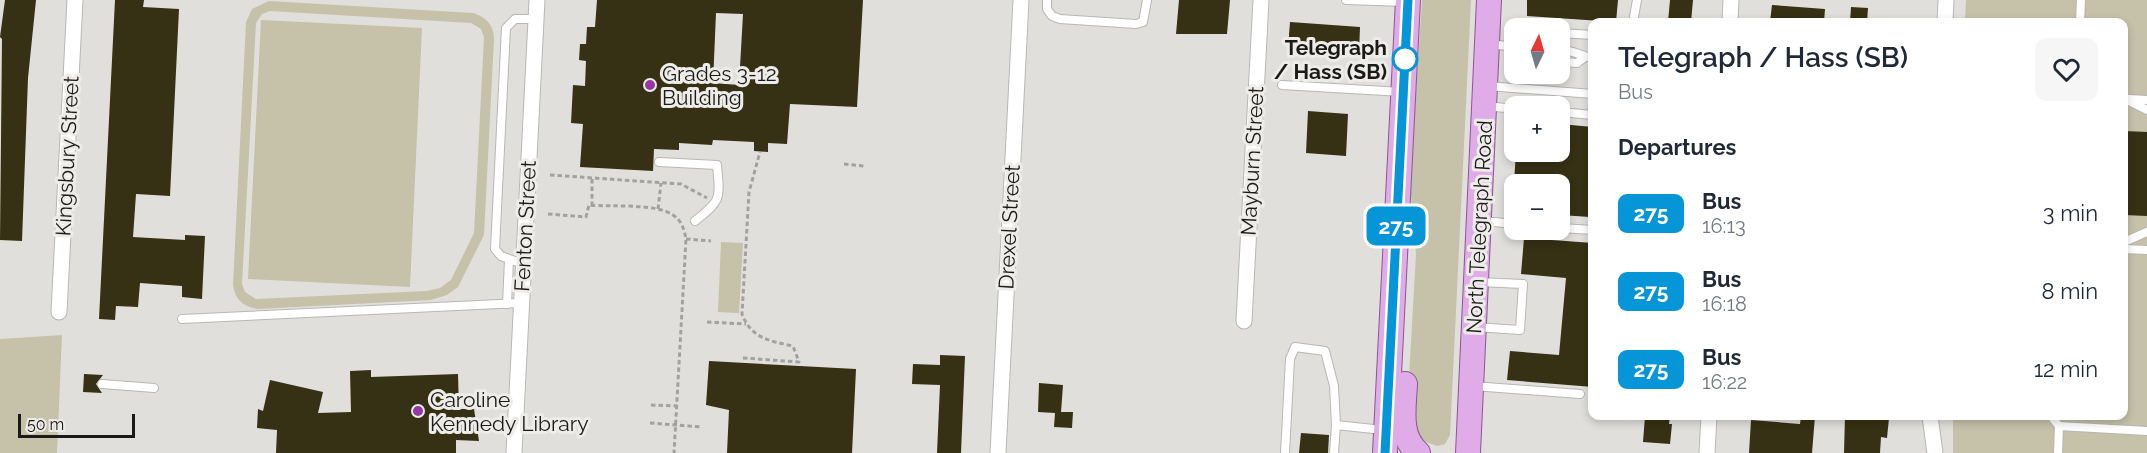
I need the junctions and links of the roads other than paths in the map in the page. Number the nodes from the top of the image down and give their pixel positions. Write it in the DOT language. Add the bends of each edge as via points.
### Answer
graph roads {
  1 [pos="75,0"];
  2 [pos="537,0"];
  3 [pos="1021,0"];
  4 [pos="1047,0"];
  5 [pos="1146,0"];
  6 [pos="1261,0"];
  7 [pos="1346,0"];
  8 [pos="1489,0"];
  9 [pos="1637,0"];
  10 [pos="1731,0"];
  11 [pos="1946,0"];
  12 [pos="2081,0"];
  13 [pos="1408,1"];
  14 [pos="1634,18"];
  15 [pos="1730,18"];
  16 [pos="1945,18"];
  17 [pos="2080,18"];
  18 [pos="536,19"];
  19 [pos="1570,34"];
  20 [pos="1588,35"];
  21 [pos="1487,43"];
  22 [pos="1504,45"];
  23 [pos="1570,51"];
  24 [pos="1588,57"];
  25 [pos="1588,58"];
  26 [pos="1570,62"];
  27 [pos="1282,85"];
  28 [pos="1403,92"];
  29 [pos="1588,94"];
  30 [pos="1485,96"];
  31 [pos="2128,99"];
  32 [pos="2147,100"];
  33 [pos="2128,101"];
  34 [pos="1504,104"];
  35 [pos="2147,110"];
  36 [pos="1570,113"];
  37 [pos="1588,115"];
  38 [pos="659,162"];
  39 [pos="1479,220"];
  40 [pos="695,221"];
  41 [pos="1504,223"];
  42 [pos="1570,229"];
  43 [pos="1588,230"];
  44 [pos="2147,232"];
  45 [pos="2128,240"];
  46 [pos="2128,249"];
  47 [pos="2147,250"];
  48 [pos="516,262"];
  49 [pos="1477,282"];
  50 [pos="514,304"];
  51 [pos="59,312"];
  52 [pos="182,319"];
  53 [pos="1244,321"];
  54 [pos="1474,327"];
  55 [pos="102,384"];
  56 [pos="1471,386"];
  57 [pos="154,388"];
  58 [pos="1580,394"];
  59 [pos="1709,420"];
  60 [pos="1931,420"];
  61 [pos="2054,420"];
  62 [pos="1336,424"];
  63 [pos="2059,426"];
  64 [pos="2147,431"];
  65 [pos="1392,438"];
  66 [pos="1465,450"];
  67 [pos="514,453"];
  68 [pos="998,453"];
  69 [pos="1285,453"];
  70 [pos="1334,453"];
  71 [pos="1418,453"];
  72 [pos="1707,453"];
  73 [pos="1935,453"];
  74 [pos="2058,453"];
  1 -- 51 [label="street, Kingsbury Street"];
  2 -- 18 [label="street, Fenton Street"];
  3 -- 68 [label="street, Drexel Street"];
  4 -- 5 [label="lane" via="1052,16 1136,24 1145,18"];
  6 -- 53 [label="street, Mayburn Street"];
  7 -- 13 [label="lane"];
  8 -- 21 [label="main road, North Telegraph Road"];
  9 -- 14 [label="lane"];
  10 -- 15 [label="street"];
  11 -- 16 [label="street"];
  12 -- 17 [label="lane"];
  13 -- 28 [label="main road"];
  18 -- 48 [label="street, Fenton Street"];
  18 -- 48 [label="lane" via="515,19 506,28 495,249"];
  19 -- 20 [label="lane"];
  21 -- 22 [label="lane"];
  21 -- 30 [label="main road, North Telegraph Road"];
  23 -- 24 [label="lane"];
  25 -- 26 [label="lane"];
  27 -- 28 [label="lane"];
  28 -- 65 [label="main road" via="1396,233 1407,284"];
  29 -- 30 [label="lane"];
  30 -- 34 [label="lane"];
  30 -- 39 [label="main road, North Telegraph Road"];
  31 -- 32 [label="lane"];
  33 -- 35 [label="lane"];
  36 -- 37 [label="lane"];
  38 -- 40 [label="lane" via="717,165 719,192 715,206"];
  39 -- 41 [label="lane"];
  39 -- 49 [label="main road, North Telegraph Road"];
  42 -- 43 [label="lane"];
  44 -- 45 [label="lane"];
  46 -- 47 [label="lane"];
  48 -- 50 [label="street, Fenton Street"];
  49 -- 54 [label="main road, North Telegraph Road"];
  49 -- 54 [label="lane" via="1523,284 1521,318 1520,330"];
  50 -- 52 [label="lane"];
  50 -- 67 [label="street, Fenton Street"];
  54 -- 56 [label="main road, North Telegraph Road"];
  55 -- 57 [label="lane"];
  56 -- 58 [label="lane"];
  56 -- 66 [label="main road, North Telegraph Road"];
  59 -- 72 [label="street"];
  60 -- 73 [label="street"];
  61 -- 63 [label="lane"];
  62 -- 65 [label="lane"];
  62 -- 69 [label="lane" via="1334,386 1325,351 1295,347 1290,359"];
  62 -- 70 [label="lane"];
  63 -- 64 [label="lane"];
  63 -- 74 [label="lane"];
  65 -- 71 [label="main road"];
}
